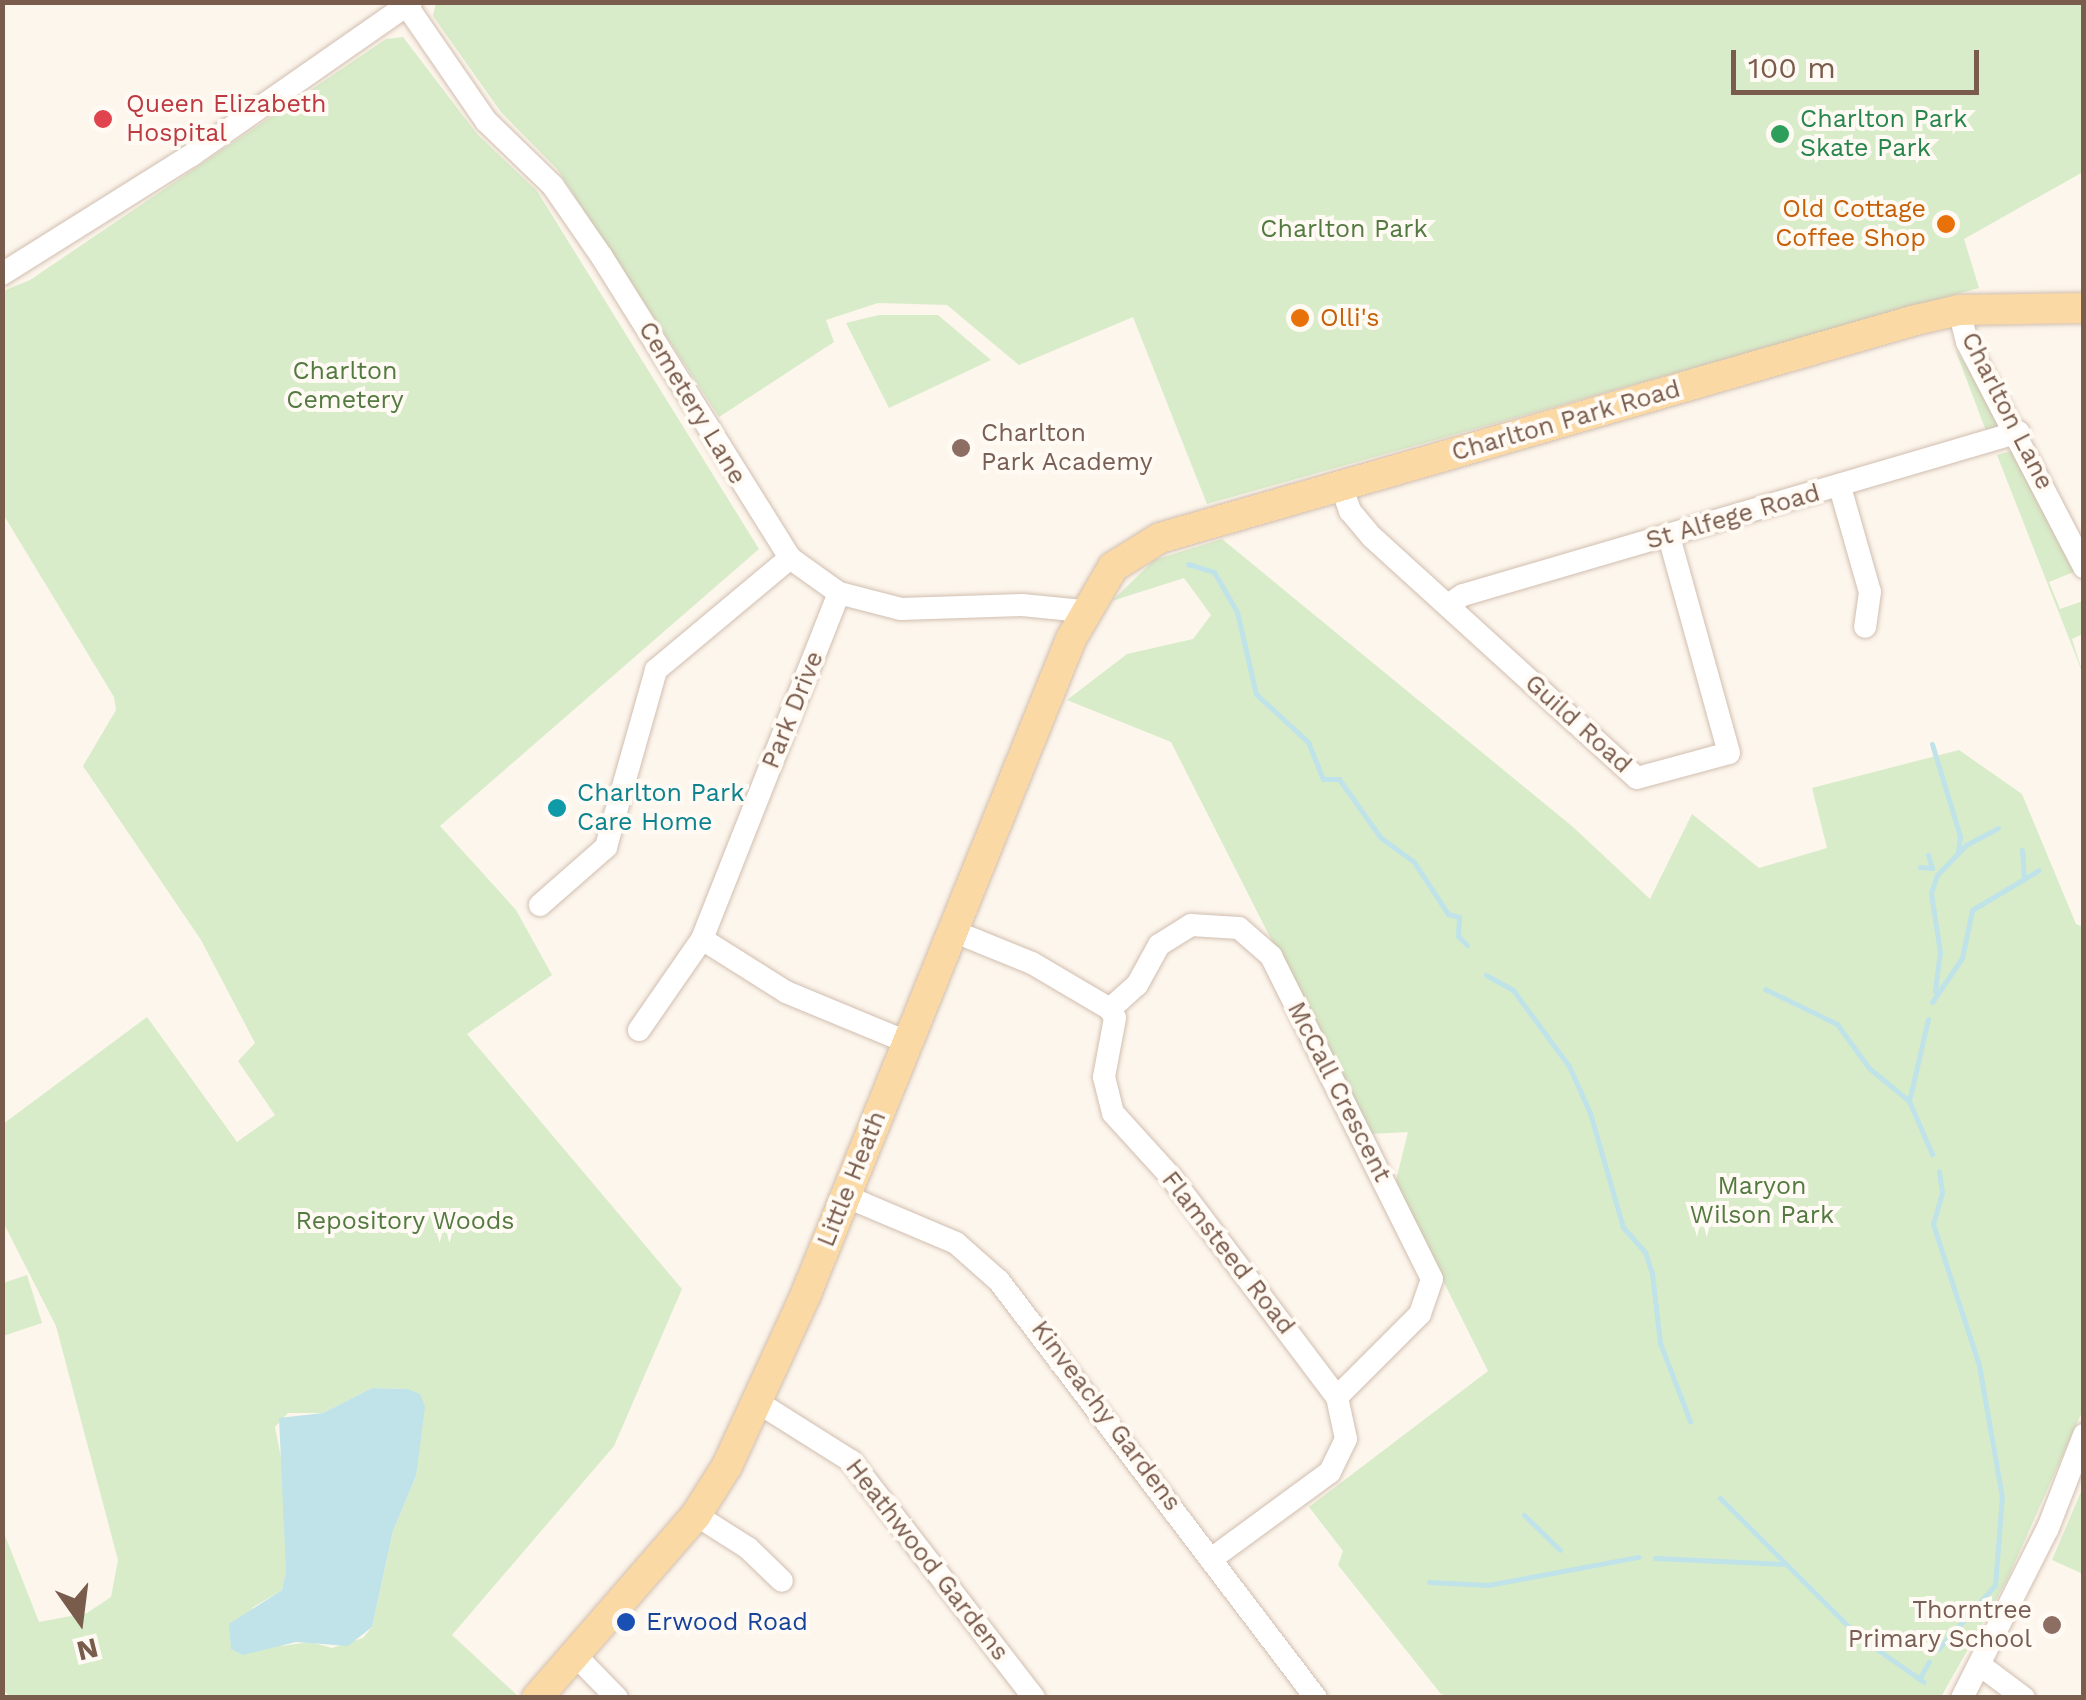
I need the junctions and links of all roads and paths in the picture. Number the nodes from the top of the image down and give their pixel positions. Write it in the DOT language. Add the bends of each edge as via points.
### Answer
graph roads {
  1 [pos="409,4"];
  2 [pos="2,274"];
  3 [pos="2084,308"];
  4 [pos="1959,310"];
  5 [pos="2020,432"];
  6 [pos="1341,486"];
  7 [pos="1840,487"];
  8 [pos="1668,536"];
  9 [pos="790,558"];
  10 [pos="2084,566"];
  11 [pos="839,592"];
  12 [pos="1448,605"];
  13 [pos="1082,611"];
  14 [pos="1865,627"];
  15 [pos="540,905"];
  16 [pos="953,931"];
  17 [pos="702,940"];
  18 [pos="1110,1008"];
  19 [pos="638,1030"];
  20 [pos="909,1043"];
  21 [pos="844,1196"];
  22 [pos="1337,1396"];
  23 [pos="758,1402"];
  24 [pos="2084,1435"];
  25 [pos="696,1515"];
  26 [pos="1214,1557"];
  27 [pos="782,1581"];
  28 [pos="574,1656"];
  29 [pos="1980,1665"];
  30 [pos="537,1698"];
  31 [pos="617,1698"];
  32 [pos="1034,1698"];
  33 [pos="1316,1698"];
  34 [pos="1962,1698"];
  35 [pos="2024,1698"];
  1 -- 2 [label="street" via="145,186"];
  1 -- 9 [label="street, Cemetery Lane" via="486,121 552,186 602,257"];
  3 -- 4 [label="main road, Charlton Park Road"];
  4 -- 5 [label="street, Charlton Lane" via="1967,342"];
  4 -- 6 [label="main road, Charlton Park Road"];
  5 -- 7 [label="street, St Alfege Road"];
  5 -- 10 [label="street, Charlton Lane"];
  6 -- 12 [label="street, Guild Road" via="1357,521"];
  6 -- 13 [label="main road, Charlton Park Road" via="1143,546 1113,567"];
  7 -- 8 [label="street, St Alfege Road"];
  7 -- 14 [label="street" via="1870,592"];
  8 -- 12 [label="street, St Alfege Road" via="1463,595"];
  8 -- 12 [label="street, Guild Road" via="1728,753 1637,778"];
  9 -- 11 [label="street, Cemetery Lane"];
  9 -- 15 [label="street" via="656,670 606,847"];
  11 -- 13 [label="street, Cemetery Lane" via="902,609"];
  11 -- 17 [label="street, Park Drive"];
  13 -- 16 [label="main road, Little Heath"];
  16 -- 18 [label="street" via="1032,963"];
  16 -- 20 [label="main road, Little Heath"];
  17 -- 19 [label="street, Park Drive"];
  17 -- 20 [label="street" via="786,992"];
  18 -- 22 [label="street, Flamsteed Road" via="1104,1077 1118,1122 1171,1177"];
  18 -- 22 [label="street, McCall Crescent" via="1137,985 1159,945 1191,925 1239,928 1271,956 1432,1279 1420,1314"];
  20 -- 21 [label="main road, Little Heath"];
  21 -- 23 [label="main road, Little Heath"];
  21 -- 26 [label="street, Kinveachy Gardens" via="956,1243 999,1282"];
  22 -- 26 [label="street, Flamsteed Road" via="1346,1439 1330,1472"];
  23 -- 25 [label="main road, Little Heath"];
  23 -- 32 [label="street, Heathwood Gardens" via="851,1460"];
  24 -- 29 [label="street" via="2048,1528"];
  25 -- 27 [label="street" via="748,1548"];
  25 -- 28 [label="main road, Little Heath"];
  26 -- 33 [label="street, Kinveachy Gardens"];
  28 -- 30 [label="main road, Little Heath"];
  28 -- 31 [label="street"];
  29 -- 34 [label="street"];
  29 -- 35 [label="street"];
}
